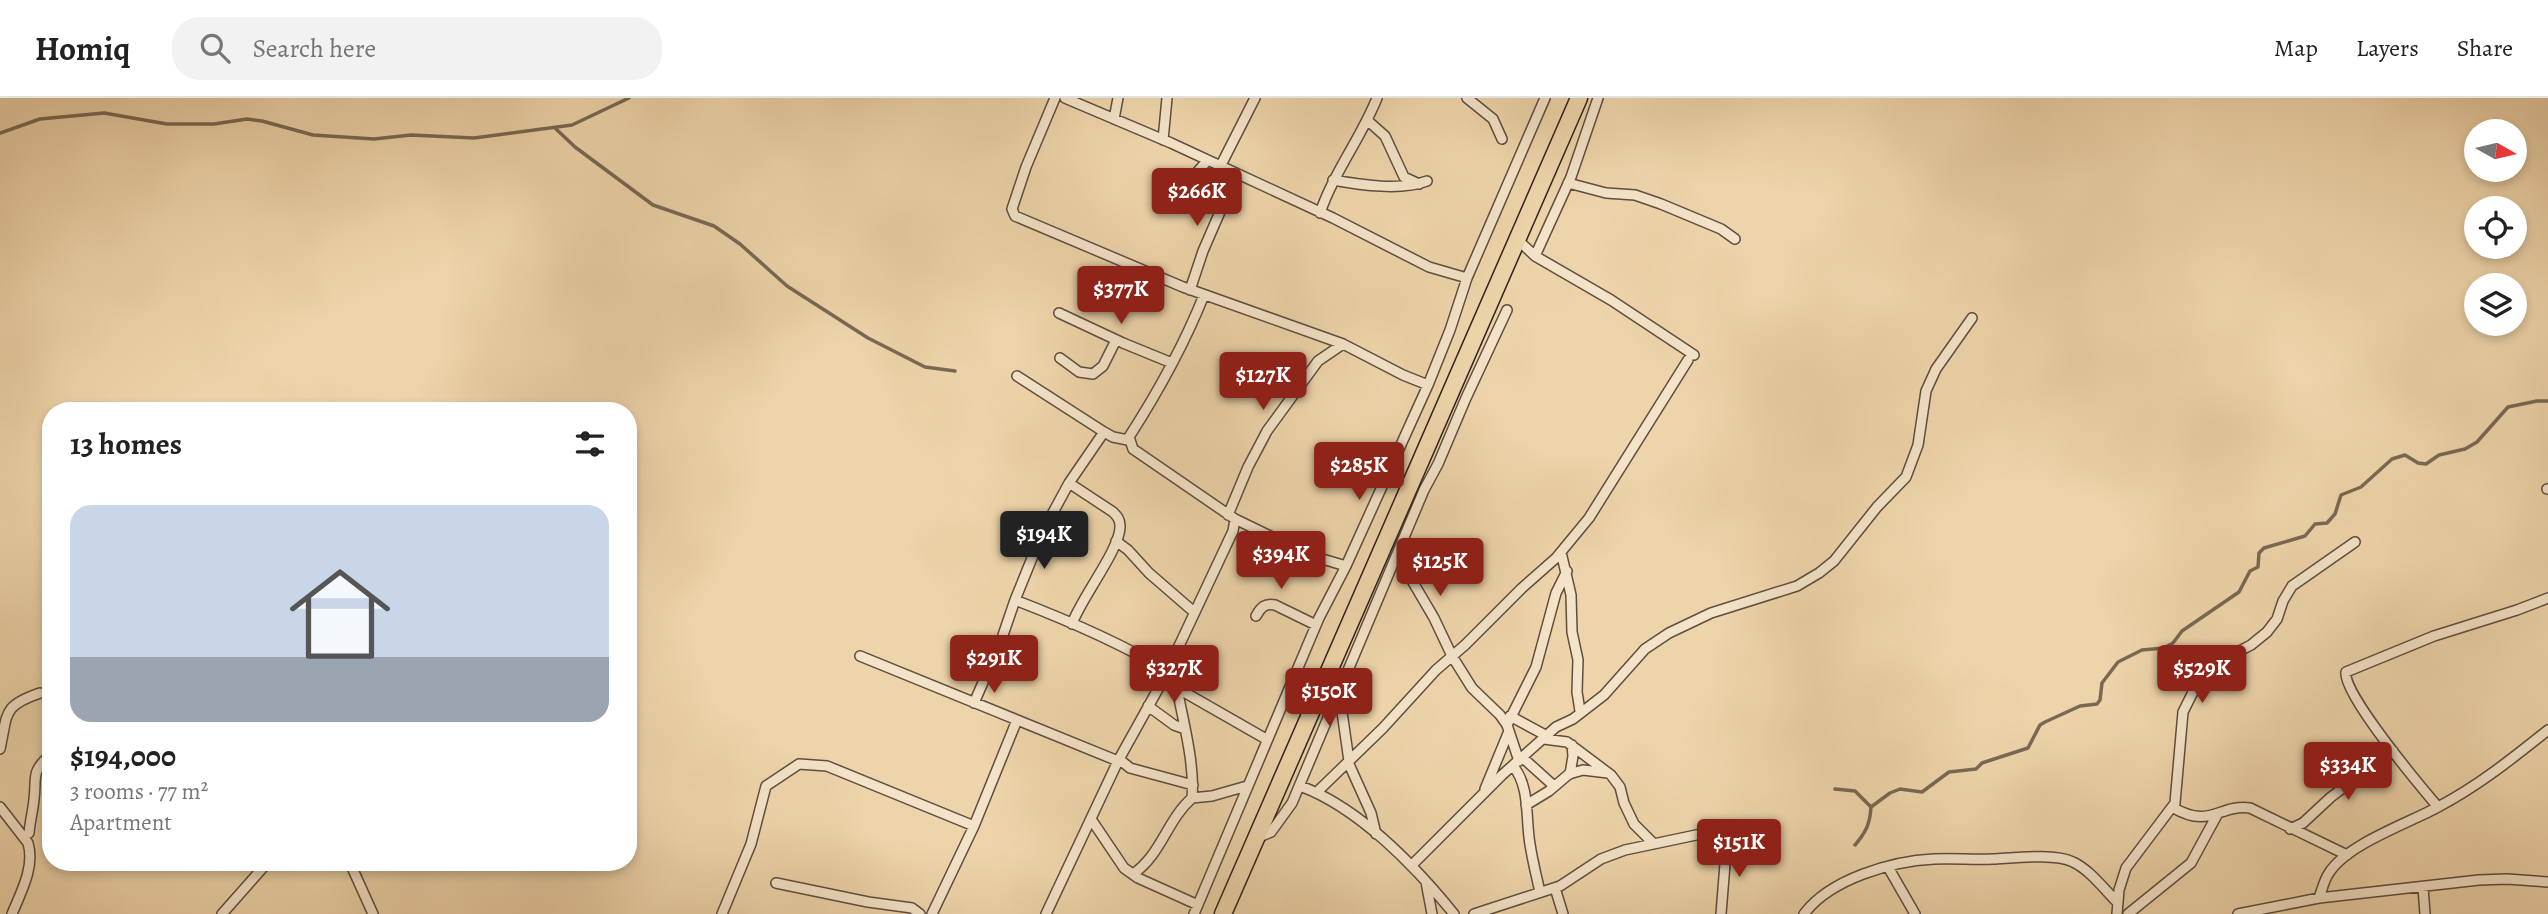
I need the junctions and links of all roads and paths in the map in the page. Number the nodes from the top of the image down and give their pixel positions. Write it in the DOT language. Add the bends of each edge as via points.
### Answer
graph roads {
  1 [pos="1055,98"];
  2 [pos="1065,98"];
  3 [pos="1118,98"];
  4 [pos="1167,98"];
  5 [pos="1255,98"];
  6 [pos="1377,98"];
  7 [pos="1467,98"];
  8 [pos="1545,98"];
  9 [pos="1579,98"];
  10 [pos="1598,98"];
  11 [pos="1114,119"];
  12 [pos="1367,120"];
  13 [pos="1503,139"];
  14 [pos="1163,140"];
  15 [pos="1207,160"];
  16 [pos="1221,167"];
  17 [pos="1333,180"];
  18 [pos="1567,183"];
  19 [pos="1177,195"];
  20 [pos="1320,212"];
  21 [pos="1735,239"];
  22 [pos="1518,240"];
  23 [pos="1535,256"];
  24 [pos="1467,278"];
  25 [pos="1190,290"];
  26 [pos="1204,295"];
  27 [pos="1507,310"];
  28 [pos="1059,313"];
  29 [pos="1972,317"];
  30 [pos="1116,340"];
  31 [pos="1343,344"];
  32 [pos="1060,358"];
  33 [pos="1172,363"];
  34 [pos="1017,376"];
  35 [pos="1428,385"];
  36 [pos="1104,432"];
  37 [pos="1128,440"];
  38 [pos="1069,483"];
  39 [pos="1231,517"];
  40 [pos="1115,541"];
  41 [pos="2355,542"];
  42 [pos="1561,552"];
  43 [pos="1397,555"];
  44 [pos="1346,566"];
  45 [pos="1567,571"];
  46 [pos="2548,598"];
  47 [pos="1015,600"];
  48 [pos="1194,612"];
  49 [pos="1256,616"];
  50 [pos="1072,624"];
  51 [pos="1316,625"];
  52 [pos="860,656"];
  53 [pos="1452,656"];
  54 [pos="1165,675"];
  55 [pos="1177,688"];
  56 [pos="1339,689"];
  57 [pos="42,695"];
  58 [pos="974,703"];
  59 [pos="1149,706"];
  60 [pos="1580,712"];
  61 [pos="1017,720"];
  62 [pos="1508,724"];
  63 [pos="1185,729"];
  64 [pos="2548,730"];
  65 [pos="1545,738"];
  66 [pos="1266,739"];
  67 [pos="1572,745"];
  68 [pos="0,749"];
  69 [pos="2393,751"];
  70 [pos="1119,760"];
  71 [pos="1348,762"];
  72 [pos="1518,762"];
  73 [pos="42,764"];
  74 [pos="1608,773"];
  75 [pos="1570,774"];
  76 [pos="1193,785"];
  77 [pos="1247,786"];
  78 [pos="1300,786"];
  79 [pos="1554,786"];
  80 [pos="1317,792"];
  81 [pos="1483,794"];
  82 [pos="1192,798"];
  83 [pos="1526,804"];
  84 [pos="0,807"];
  85 [pos="2172,807"];
  86 [pos="2438,807"];
  87 [pos="2217,815"];
  88 [pos="1091,819"];
  89 [pos="974,826"];
  90 [pos="2290,829"];
  91 [pos="29,833"];
  92 [pos="1376,834"];
  93 [pos="1257,838"];
  94 [pos="1654,844"];
  95 [pos="2347,855"];
  96 [pos="1413,864"];
  97 [pos="1888,867"];
  98 [pos="260,871"];
  99 [pos="354,871"];
  100 [pos="1133,874"];
  101 [pos="1426,880"];
  102 [pos="2548,882"];
  103 [pos="776,883"];
  104 [pos="2423,887"];
  105 [pos="1555,888"];
  106 [pos="1540,892"];
  107 [pos="2319,898"];
  108 [pos="2117,902"];
  109 [pos="1196,910"];
  110 [pos="12,914"];
  111 [pos="222,914"];
  112 [pos="373,914"];
  113 [pos="722,914"];
  114 [pos="920,914"];
  115 [pos="932,914"];
  116 [pos="1046,914"];
  117 [pos="1223,914"];
  118 [pos="1432,914"];
  119 [pos="1454,914"];
  120 [pos="1474,914"];
  121 [pos="1563,914"];
  122 [pos="1721,914"];
  123 [pos="1804,914"];
  124 [pos="1915,914"];
  125 [pos="2117,914"];
  126 [pos="2128,914"];
  127 [pos="2238,914"];
  128 [pos="2426,914"];
  1 -- 25 [label="street" via="1026,167 1012,209 1015,216"];
  2 -- 11 [label="street"];
  3 -- 11 [label="street"];
  4 -- 14 [label="street"];
  5 -- 16 [label="street"];
  6 -- 12 [label="street"];
  7 -- 13 [label="street" via="1493,119"];
  8 -- 24 [label="street"];
  9 -- 22 [label="highway"];
  10 -- 18 [label="street"];
  11 -- 14 [label="street"];
  12 -- 17 [label="street"];
  12 -- 17 [label="street" via="1385,136 1404,177 1423,182 1399,187"];
  14 -- 15 [label="street"];
  15 -- 16 [label="street"];
  15 -- 19 [label="street"];
  16 -- 20 [label="street"];
  16 -- 25 [label="street" via="1226,198"];
  17 -- 20 [label="street"];
  18 -- 21 [label="street" via="1635,195 1721,229"];
  18 -- 23 [label="street"];
  20 -- 24 [label="street" via="1429,267"];
  22 -- 23 [label="street"];
  22 -- 93 [label="highway"];
  23 -- 42 [label="street" via="1611,300 1691,358 1589,518"];
  24 -- 35 [label="street"];
  25 -- 26 [label="street"];
  26 -- 31 [label="street"];
  26 -- 33 [label="street"];
  27 -- 43 [label="street"];
  28 -- 30 [label="street"];
  29 -- 60 [label="street" via="1926,391 1918,445 1906,477 1834,561 1797,586 1711,613 1669,633 1645,649 1604,695"];
  30 -- 32 [label="street" via="1103,366 1093,374 1079,372"];
  30 -- 33 [label="street"];
  31 -- 35 [label="street"];
  31 -- 39 [label="street" via="1318,361 1267,432 1248,467"];
  33 -- 37 [label="street"];
  34 -- 36 [label="street"];
  35 -- 44 [label="street"];
  36 -- 37 [label="street"];
  36 -- 38 [label="street"];
  37 -- 39 [label="street" via="1132,449"];
  38 -- 40 [label="street" via="1119,518"];
  38 -- 47 [label="street"];
  39 -- 44 [label="street" via="1309,555"];
  39 -- 48 [label="street" via="1233,531"];
  40 -- 48 [label="street"];
  40 -- 50 [label="street"];
  41 -- 85 [label="street" via="2292,586 2267,632 2226,658 2196,686 2183,712"];
  42 -- 45 [label="street"];
  42 -- 53 [label="street"];
  43 -- 53 [label="street"];
  43 -- 56 [label="street"];
  44 -- 51 [label="street"];
  45 -- 60 [label="street"];
  45 -- 62 [label="street" via="1556,593 1536,667"];
  46 -- 69 [label="street" via="2346,671 2349,689"];
  47 -- 50 [label="street"];
  47 -- 58 [label="street"];
  48 -- 54 [label="street"];
  49 -- 51 [label="street" via="1269,603"];
  50 -- 54 [label="street" via="1145,658"];
  51 -- 66 [label="street"];
  52 -- 58 [label="street"];
  53 -- 62 [label="street" via="1472,688"];
  53 -- 71 [label="street"];
  54 -- 55 [label="street"];
  54 -- 59 [label="street"];
  55 -- 63 [label="street"];
  55 -- 66 [label="street"];
  56 -- 71 [label="street"];
  56 -- 78 [label="street"];
  57 -- 68 [label="street" via="11,707"];
  58 -- 61 [label="street"];
  59 -- 63 [label="street"];
  59 -- 70 [label="street"];
  60 -- 65 [label="street"];
  61 -- 70 [label="street"];
  61 -- 89 [label="street"];
  62 -- 65 [label="street"];
  62 -- 72 [label="street"];
  62 -- 81 [label="street"];
  63 -- 76 [label="street"];
  64 -- 86 [label="street" via="2493,773"];
  65 -- 67 [label="street"];
  65 -- 72 [label="street"];
  66 -- 77 [label="street"];
  67 -- 74 [label="street"];
  67 -- 75 [label="street"];
  69 -- 86 [label="street"];
  69 -- 90 [label="street"];
  70 -- 76 [label="street" via="1130,768"];
  70 -- 88 [label="street"];
  71 -- 80 [label="street"];
  71 -- 92 [label="street"];
  72 -- 79 [label="street"];
  72 -- 81 [label="street"];
  72 -- 83 [label="street"];
  73 -- 91 [label="street" via="34,776"];
  74 -- 75 [label="street" via="1583,770"];
  74 -- 94 [label="street" via="1620,787 1634,824"];
  75 -- 79 [label="street"];
  76 -- 82 [label="street"];
  77 -- 82 [label="street"];
  77 -- 109 [label="street"];
  78 -- 80 [label="street"];
  78 -- 93 [label="street" via="1281,821"];
  79 -- 83 [label="street"];
  80 -- 92 [label="street"];
  81 -- 96 [label="street"];
  82 -- 100 [label="street" via="1154,854"];
  83 -- 106 [label="street"];
  84 -- 110 [label="street" via="30,850 28,873"];
  85 -- 87 [label="street" via="2190,815"];
  85 -- 108 [label="street" via="2126,868"];
  86 -- 95 [label="street"];
  87 -- 90 [label="street" via="2250,808"];
  87 -- 126 [label="street" via="2191,863"];
  88 -- 100 [label="street" via="1124,868"];
  88 -- 116 [label="street"];
  89 -- 113 [label="street" via="827,766 799,764 766,786 751,844"];
  89 -- 115 [label="street"];
  90 -- 95 [label="street"];
  92 -- 96 [label="street"];
  93 -- 117 [label="highway"];
  94 -- 105 [label="street" via="1601,859"];
  94 -- 122 [label="street" via="1715,831 1724,834"];
  95 -- 107 [label="street" via="2328,874"];
  96 -- 101 [label="street"];
  97 -- 108 [label="street" via="1931,859 2061,859 2083,868"];
  97 -- 123 [label="street" via="1844,882"];
  97 -- 124 [label="street"];
  98 -- 111 [label="street"];
  99 -- 112 [label="street"];
  100 -- 109 [label="street"];
  101 -- 118 [label="street"];
  101 -- 119 [label="street"];
  102 -- 104 [label="street" via="2507,879"];
  103 -- 114 [label="street" via="912,908"];
  104 -- 107 [label="street"];
  104 -- 128 [label="street"];
  105 -- 106 [label="street"];
  105 -- 121 [label="street"];
  106 -- 120 [label="street"];
  107 -- 127 [label="street"];
  108 -- 125 [label="street"];
}
